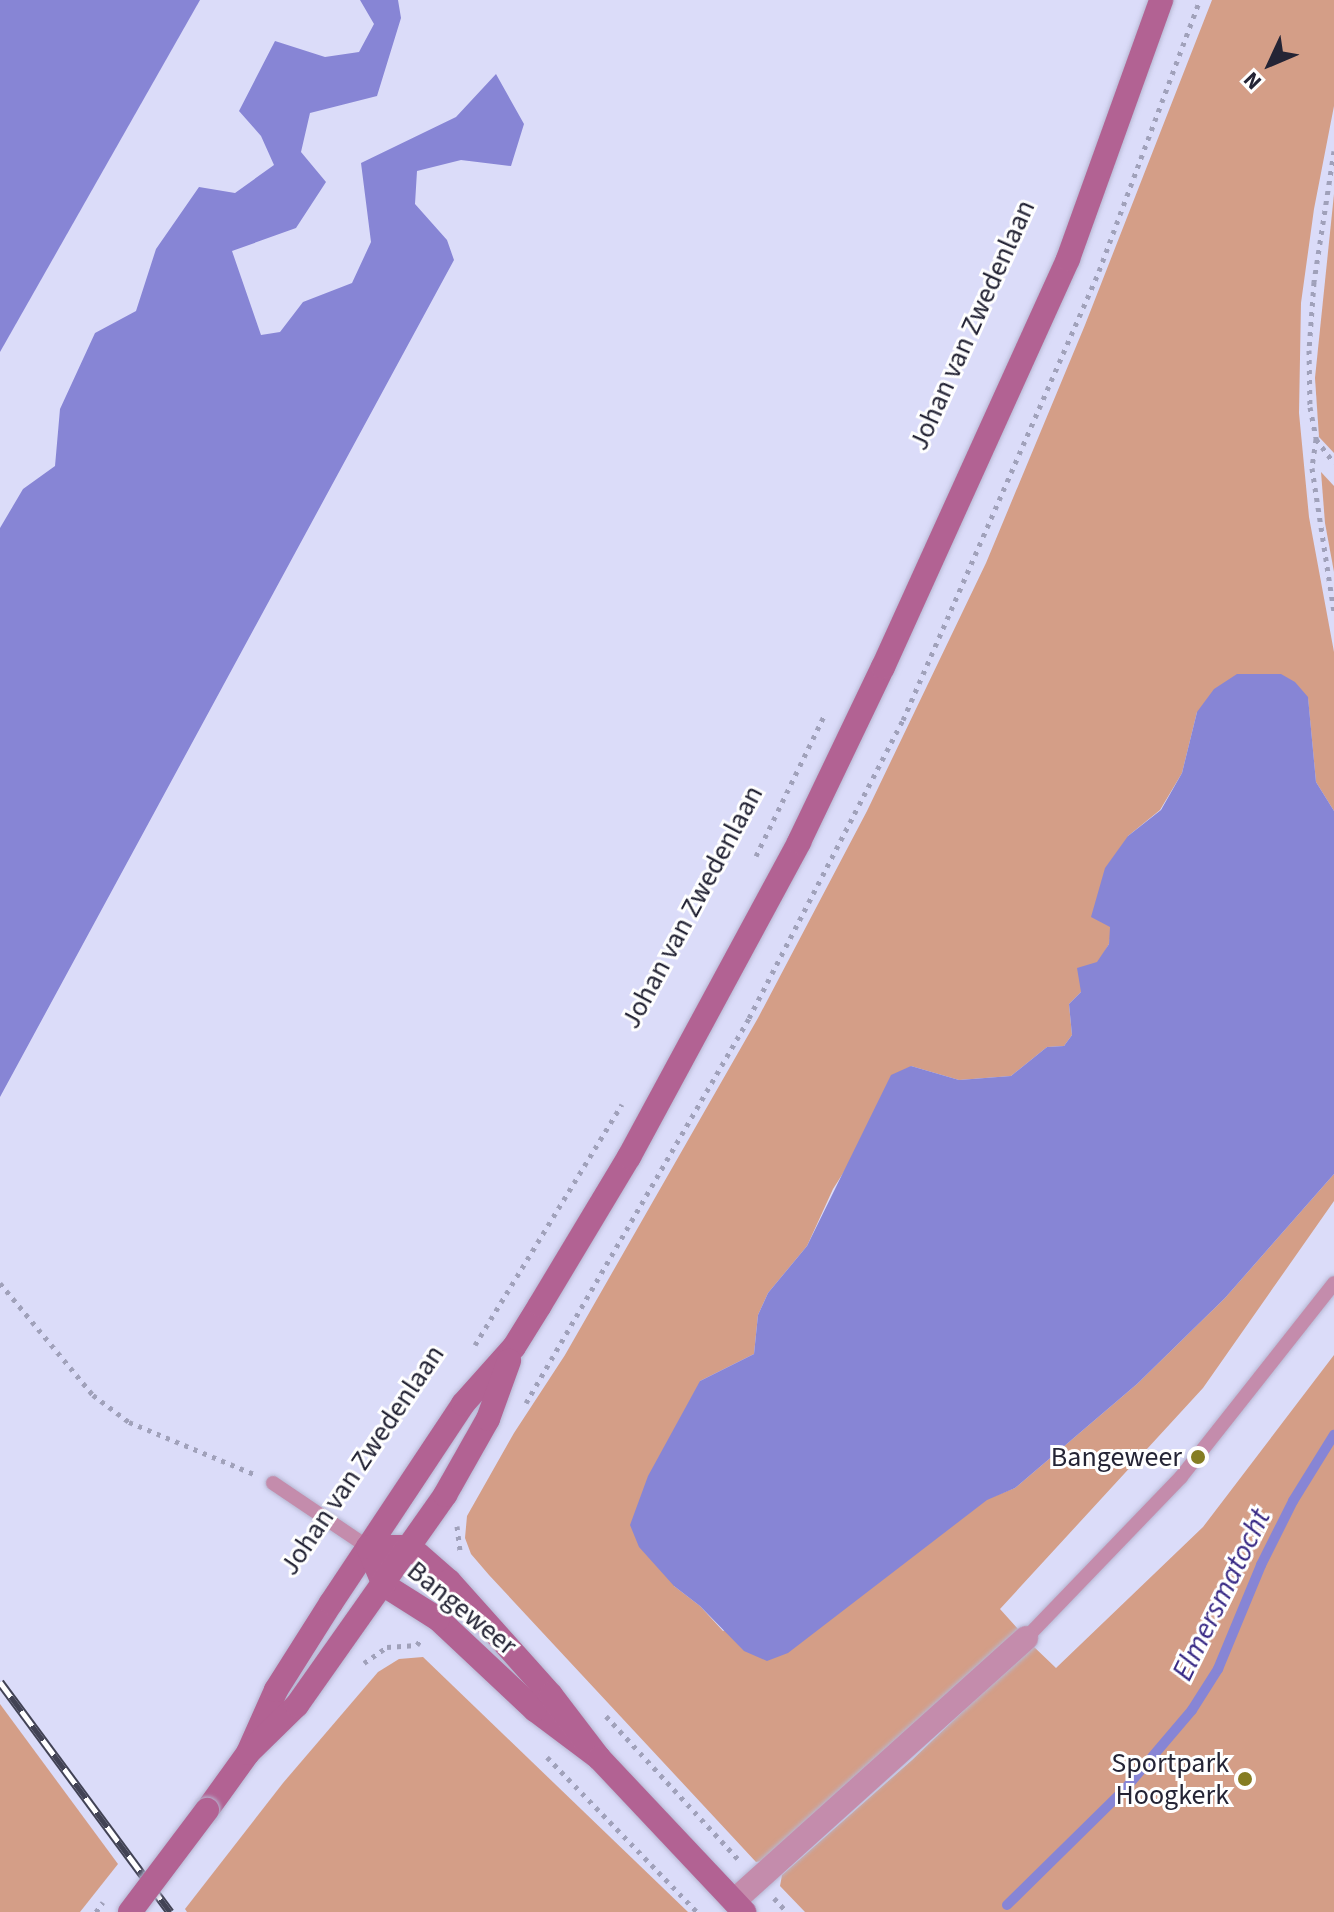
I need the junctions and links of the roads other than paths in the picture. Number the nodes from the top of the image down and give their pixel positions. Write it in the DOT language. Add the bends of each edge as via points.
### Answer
graph roads {
  1 [pos="1161,0"];
  2 [pos="1334,1283"];
  3 [pos="514,1347"];
  4 [pos="273,1483"];
  5 [pos="368,1547"];
  6 [pos="410,1547"];
  7 [pos="384,1585"];
  8 [pos="1026,1638"];
  9 [pos="248,1753"];
  10 [pos="599,1758"];
  11 [pos="739,1907"];
  12 [pos="130,1912"];
  1 -- 3 [label="main road, Johan van Zwedenlaan" via="1068,259 812,815 629,1157"];
  2 -- 8 [label="lane, Bangeweer" via="1181,1477"];
  3 -- 5 [label="main road, Johan van Zwedenlaan" via="463,1404"];
  3 -- 6 [label="main road, Johan van Zwedenlaan" via="488,1419"];
  4 -- 5 [label="lane"];
  5 -- 6 [label="main road, Bangeweer"];
  5 -- 7 [label="main road, Bangeweer"];
  5 -- 9 [label="main road, Johan van Zwedenlaan" via="276,1690"];
  6 -- 7 [label="main road, Johan van Zwedenlaan"];
  6 -- 10 [label="main road, Bangeweer" via="459,1592"];
  7 -- 9 [label="main road, Johan van Zwedenlaan" via="297,1705"];
  7 -- 10 [label="main road, Bangeweer" via="438,1619 535,1710"];
  8 -- 11 [label="street, Bangeweer" via="758,1881"];
  9 -- 12 [label="main road, Johan van Zwedenlaan, bridge"];
  10 -- 11 [label="main road, Bangeweer"];
}
